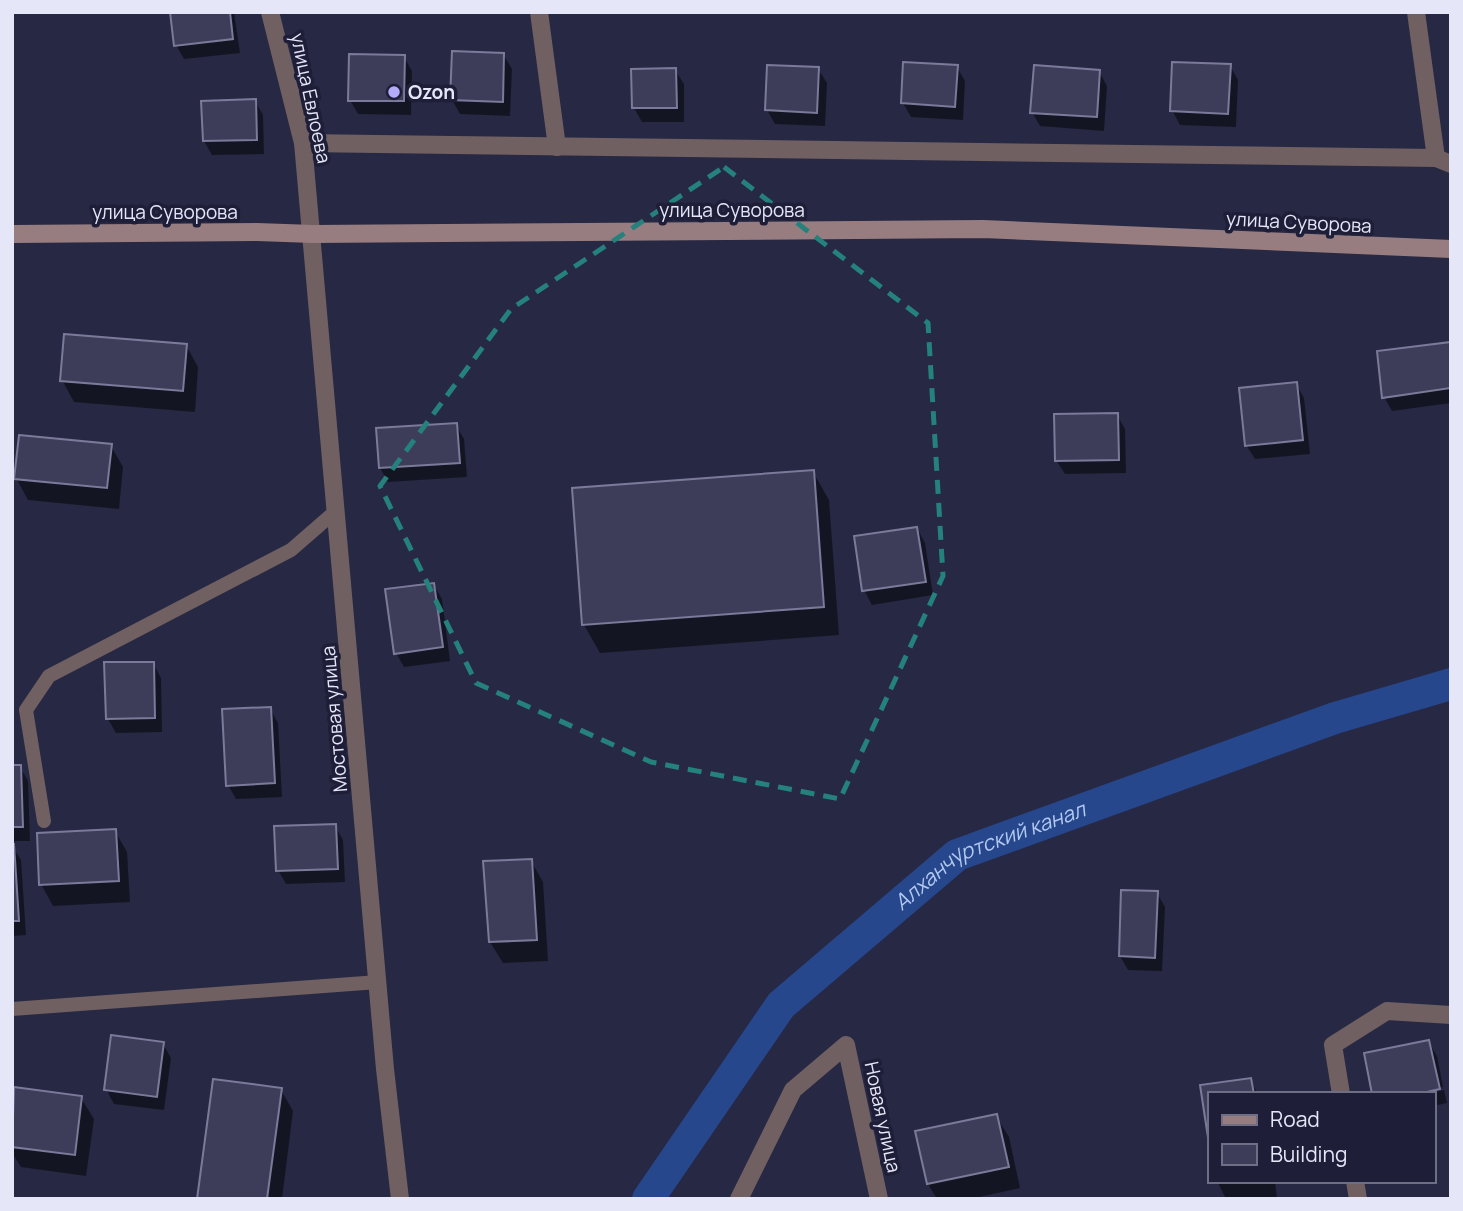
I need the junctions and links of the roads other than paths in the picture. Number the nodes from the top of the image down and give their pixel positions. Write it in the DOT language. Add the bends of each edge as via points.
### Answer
graph roads {
  1 [pos="270,12"];
  2 [pos="539,12"];
  3 [pos="1416,12"];
  4 [pos="303,143"];
  5 [pos="557,147"];
  6 [pos="1444,161"];
  7 [pos="12,234"];
  8 [pos="313,234"];
  9 [pos="1451,249"];
  10 [pos="337,510"];
  11 [pos="44,821"];
  12 [pos="377,982"];
  13 [pos="12,1009"];
  14 [pos="1451,1016"];
  15 [pos="1341,1092"];
  16 [pos="400,1199"];
  17 [pos="739,1199"];
  18 [pos="879,1199"];
  1 -- 4 [label="street, улица Евлоева"];
  2 -- 5 [label="street"];
  3 -- 6 [label="street"];
  4 -- 5 [label="street"];
  4 -- 8 [label="street, улица Евлоева"];
  5 -- 6 [label="street"];
  7 -- 8 [label="main road, улица Суворова"];
  8 -- 9 [label="main road, улица Суворова" via="983,229"];
  8 -- 10 [label="street, Мостовая улица"];
  10 -- 11 [label="lane" via="291,550 49,676 26,710"];
  10 -- 12 [label="street, Мостовая улица"];
  12 -- 13 [label="lane"];
  12 -- 16 [label="street, Мостовая улица"];
  14 -- 15 [label="street" via="1387,1011 1333,1045"];
  17 -- 18 [label="street, Новая улица" via="793,1090 846,1045"];
}
